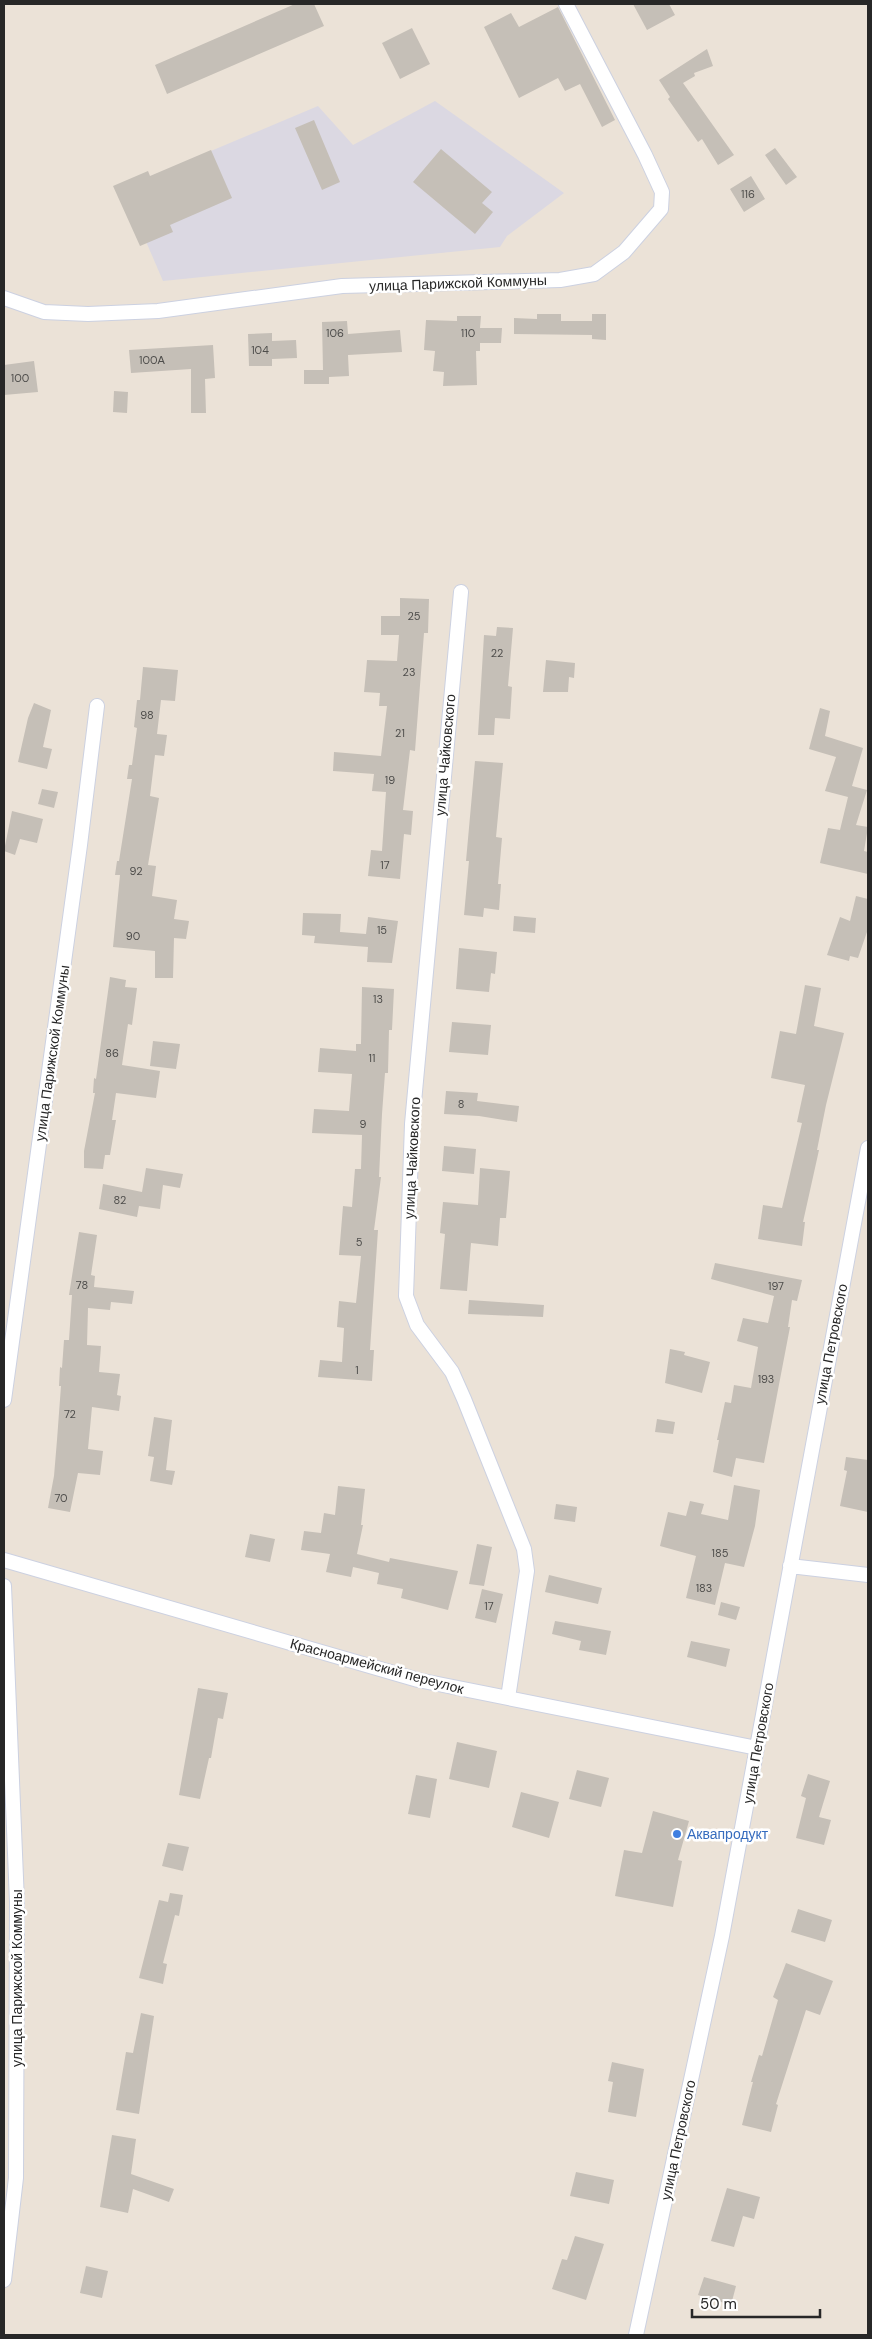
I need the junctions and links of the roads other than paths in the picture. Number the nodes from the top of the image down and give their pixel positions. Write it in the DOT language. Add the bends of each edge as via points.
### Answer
graph roads {
  1 [pos="566,4"];
  2 [pos="4,298"];
  3 [pos="460,592"];
  4 [pos="97,706"];
  5 [pos="868,1148"];
  6 [pos="4,1400"];
  7 [pos="4,1560"];
  8 [pos="790,1566"];
  9 [pos="868,1575"];
  10 [pos="4,1586"];
  11 [pos="508,1698"];
  12 [pos="757,1748"];
  13 [pos="4,2280"];
  14 [pos="636,2335"];
  1 -- 2 [label="street, улица Парижской Коммуны" via="662,192 661,208 647,226 624,252 594,274 560,280 342,286 158,311 88,314 44,312"];
  3 -- 11 [label="street, улица Чайковского" via="412,1124 406,1296 417,1325 452,1372 524,1549 528,1571"];
  4 -- 6 [label="street, улица Парижской Коммуны"];
  5 -- 8 [label="street, улица Петровского"];
  7 -- 11 [label="street, Красноармейский переулок" via="418,1680"];
  8 -- 9 [label="street"];
  8 -- 12 [label="street, улица Петровского"];
  10 -- 13 [label="street, улица Парижской Коммуны" via="18,1902 16,2178"];
  11 -- 12 [label="street, Красноармейский переулок"];
  12 -- 14 [label="street, улица Петровского" via="722,1936"];
}
